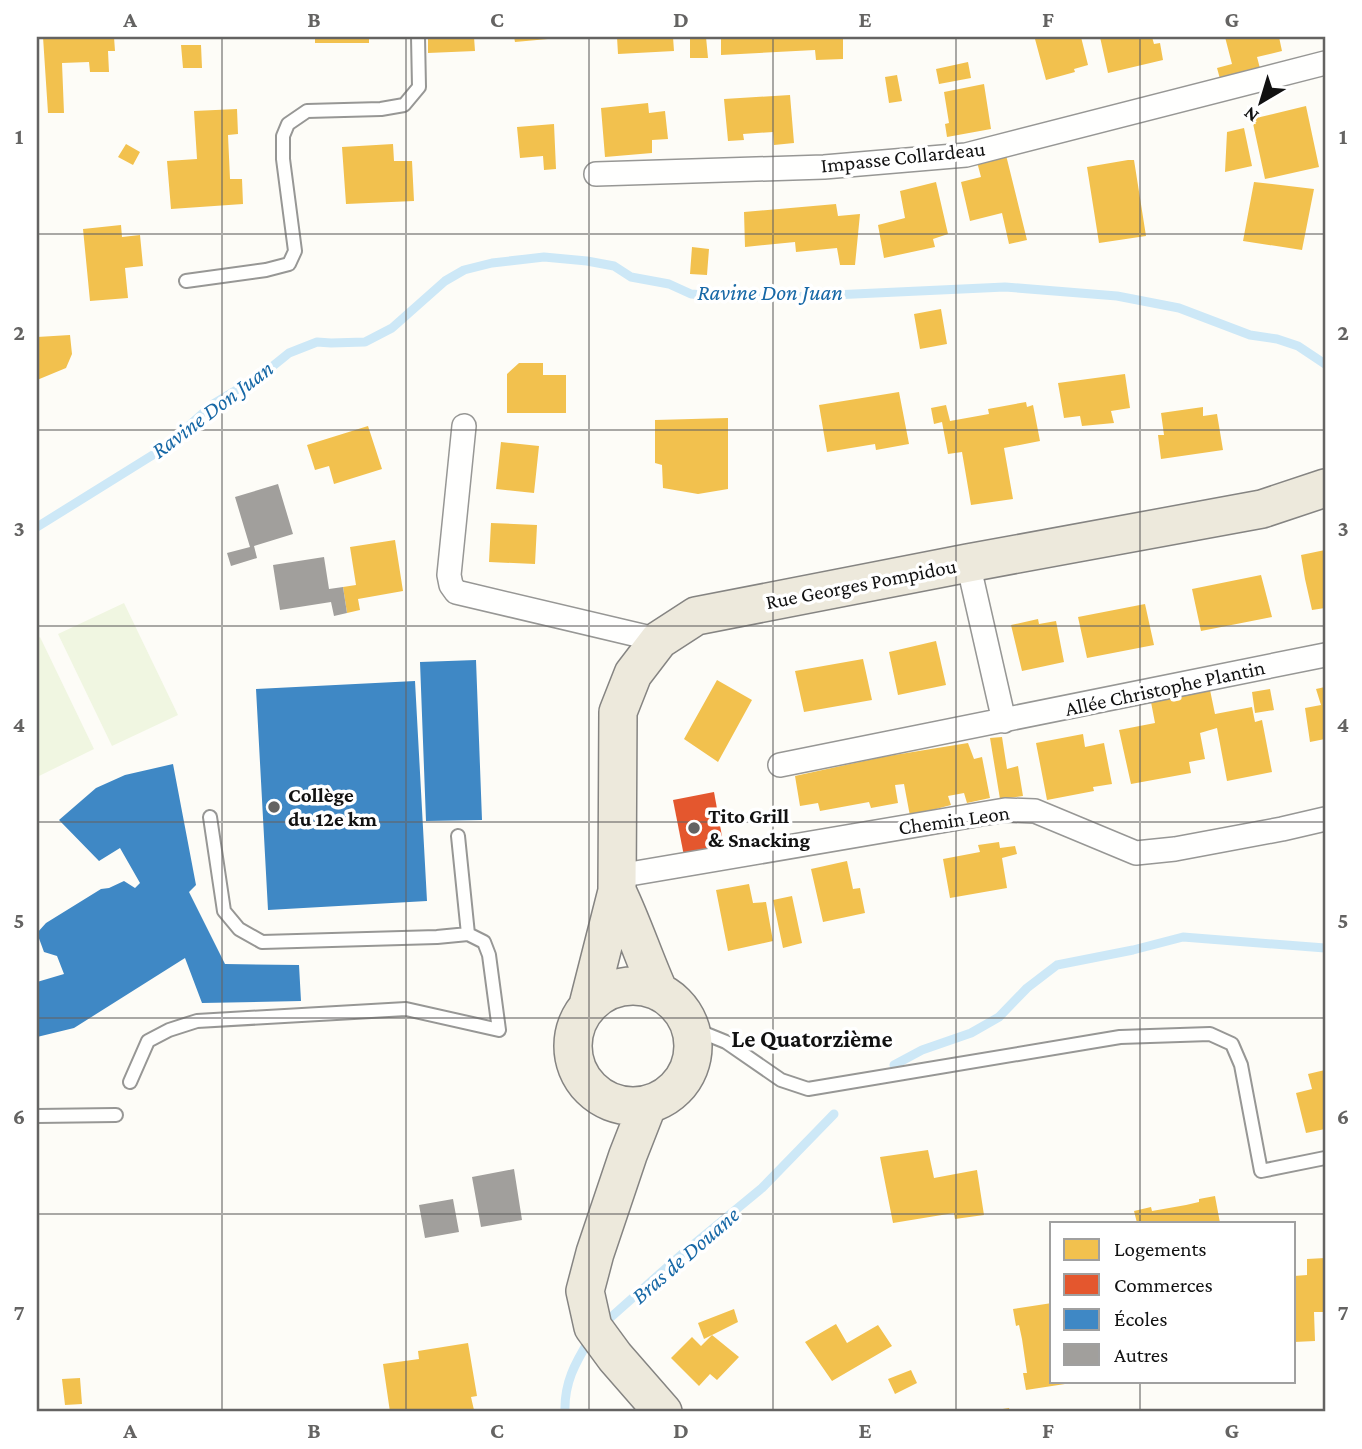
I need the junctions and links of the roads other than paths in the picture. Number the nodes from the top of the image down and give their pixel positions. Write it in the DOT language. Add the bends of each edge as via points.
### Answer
graph roads {
  1 [pos="418,37"];
  2 [pos="1325,64"];
  3 [pos="596,174"];
  4 [pos="186,281"];
  5 [pos="464,426"];
  6 [pos="1325,488"];
  7 [pos="968,563"];
  8 [pos="659,640"];
  9 [pos="1325,655"];
  10 [pos="1004,721"];
  11 [pos="780,765"];
  12 [pos="210,817"];
  13 [pos="1325,820"];
  14 [pos="458,836"];
  15 [pos="618,884"];
  16 [pos="468,934"];
  17 [pos="659,992"];
  18 [pos="588,1005"];
  19 [pos="690,1027"];
  20 [pos="130,1082"];
  21 [pos="608,1101"];
  22 [pos="648,1104"];
  23 [pos="116,1115"];
  24 [pos="37,1116"];
  25 [pos="1325,1158"];
  26 [pos="610,1209"];
  27 [pos="663,1412"];
  1 -- 4 [label="lane" via="419,87 404,105 307,111 288,124 283,159 295,251 289,264"];
  2 -- 3 [label="street, Impasse Collardeau" via="965,155 824,167"];
  5 -- 8 [label="street" via="449,575 456,592"];
  6 -- 7 [label="main road, Rue Georges Pompidou" via="1262,509"];
  7 -- 8 [label="main road, Rue Georges Pompidou" via="696,616"];
  7 -- 10 [label="street"];
  8 -- 15 [label="main road, Rue Georges Pompidou" via="633,674 618,712"];
  9 -- 10 [label="street, Allée Christophe Plantin"];
  10 -- 11 [label="street, Allée Christophe Plantin"];
  12 -- 16 [label="lane" via="223,911 239,929 262,943"];
  13 -- 15 [label="street, Chemin Leon" via="1136,853 1035,811 1005,810"];
  14 -- 16 [label="lane"];
  15 -- 17 [label="main road, Rue Georges Pompidou"];
  15 -- 18 [label="main road, Rue Georges Pompidou"];
  16 -- 20 [label="lane" via="484,942 489,955 499,1030 406,1009 197,1021 148,1041"];
  17 -- 18 [label="main road" via="621,987"];
  17 -- 19 [label="main road" via="672,1001"];
  18 -- 21 [label="main road" via="573,1037 573,1054 588,1087"];
  19 -- 22 [label="main road" via="690,1066 666,1096"];
  19 -- 25 [label="lane" via="726,1042 781,1080 808,1090 1120,1037 1210,1034 1232,1044 1241,1065 1261,1171"];
  21 -- 22 [label="main road"];
  21 -- 26 [label="main road"];
  22 -- 26 [label="main road"];
  23 -- 24 [label="lane"];
  26 -- 27 [label="main road" via="585,1291 593,1327"];
}
